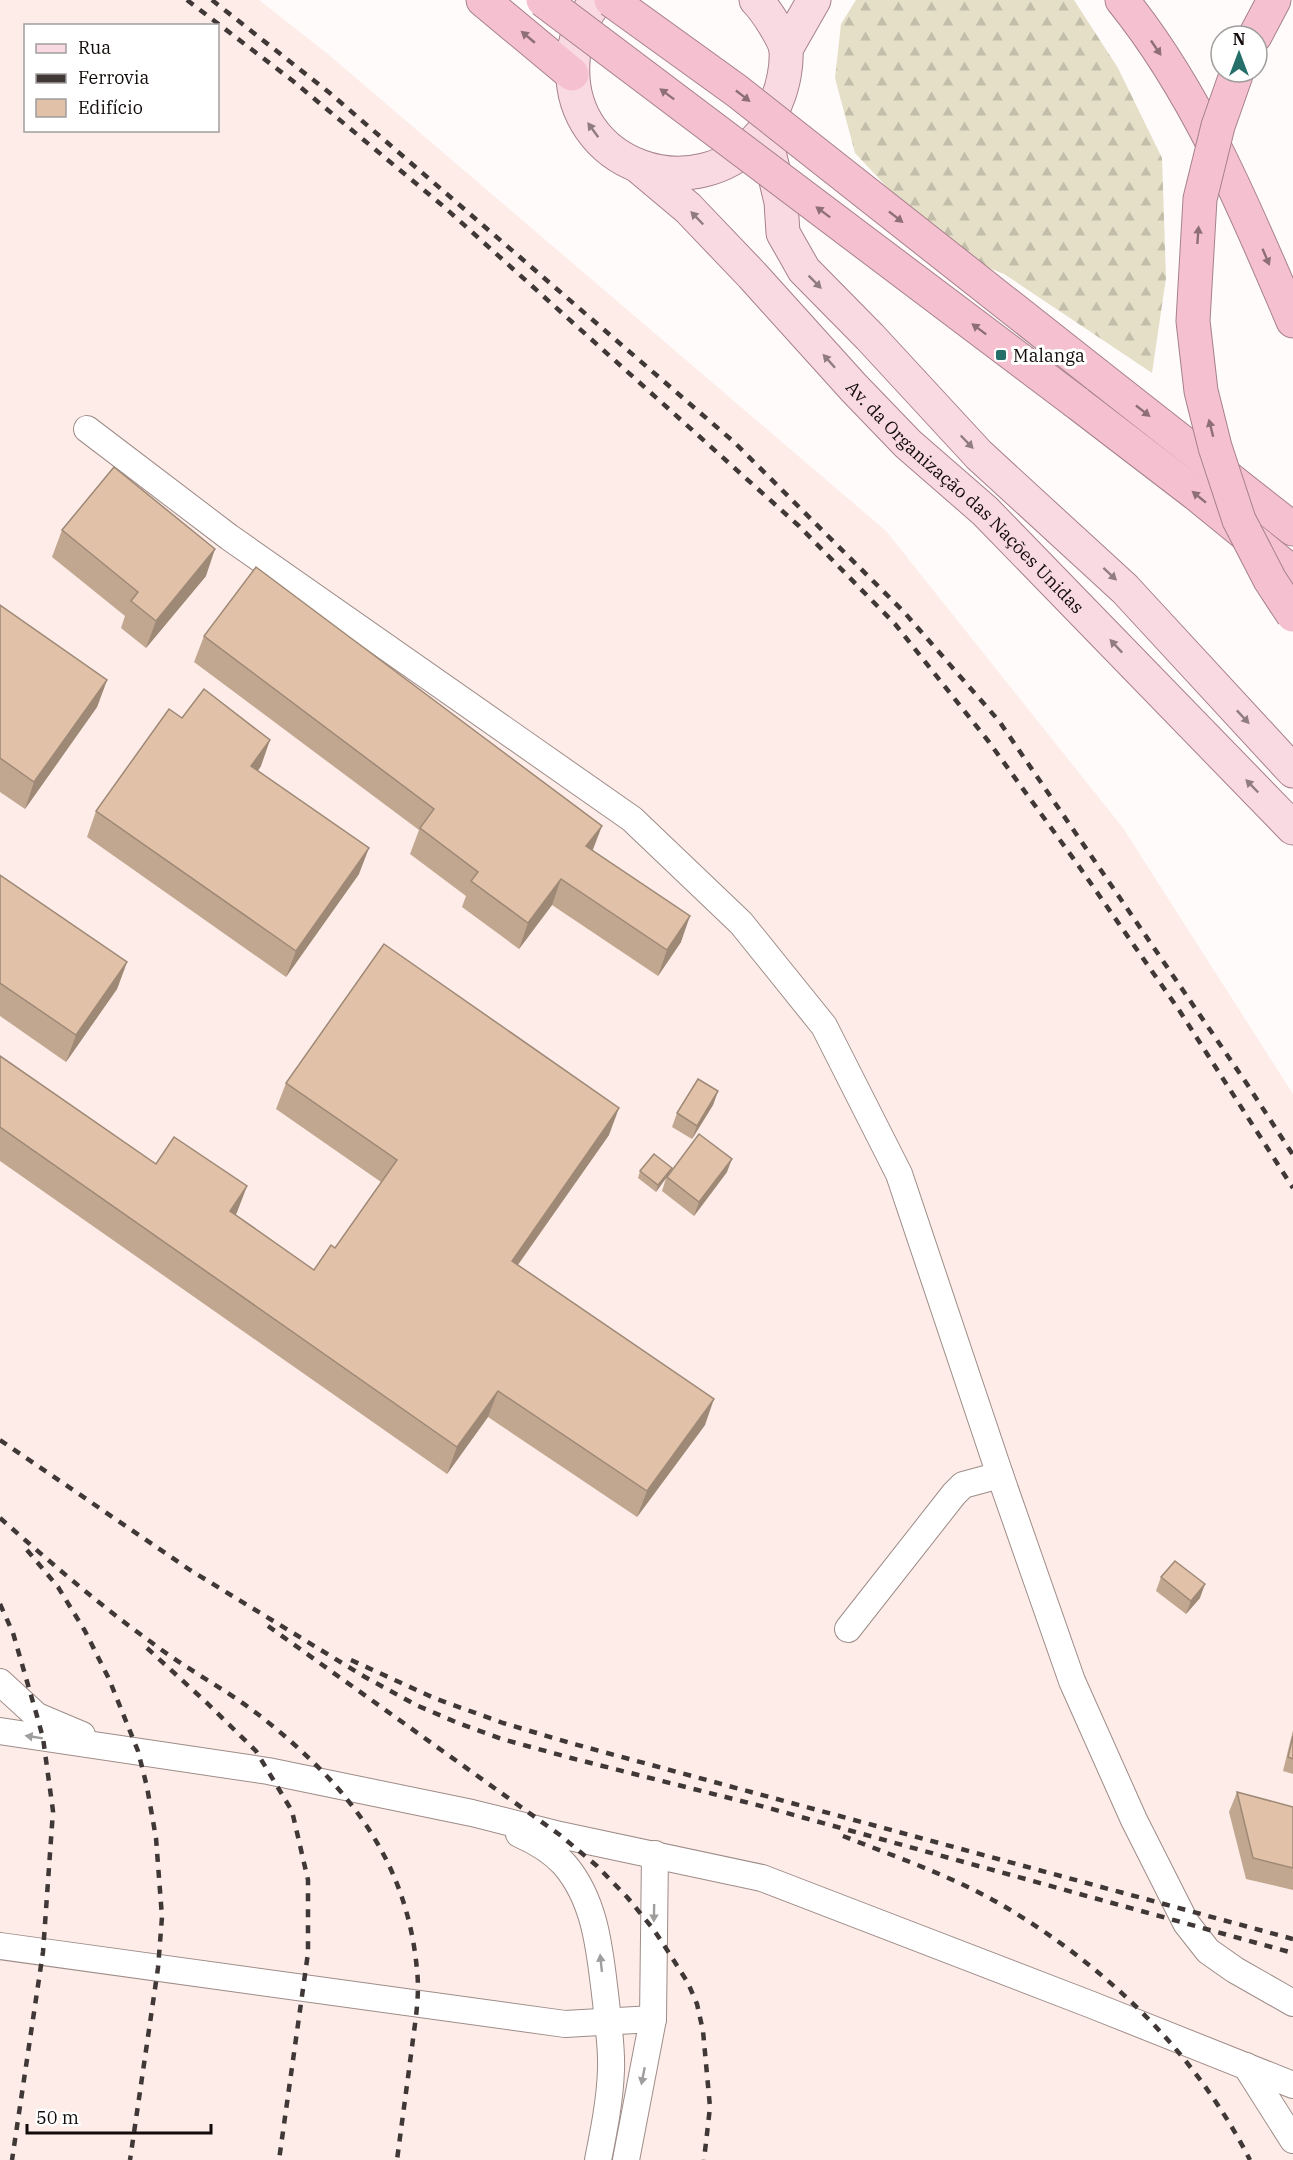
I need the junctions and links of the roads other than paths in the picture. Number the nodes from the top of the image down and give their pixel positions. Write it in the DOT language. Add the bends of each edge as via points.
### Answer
graph roads {
  1 [pos="483,0"];
  2 [pos="543,0"];
  3 [pos="598,0"];
  4 [pos="611,0"];
  5 [pos="756,0"];
  6 [pos="814,0"];
  7 [pos="1122,0"];
  8 [pos="1274,0"];
  9 [pos="1261,24"];
  10 [pos="786,48"];
  11 [pos="572,74"];
  12 [pos="1233,84"];
  13 [pos="764,130"];
  14 [pos="638,166"];
  15 [pos="1293,321"];
  16 [pos="87,429"];
  17 [pos="1293,529"];
  18 [pos="1293,573"];
  19 [pos="1293,615"];
  20 [pos="1293,771"];
  21 [pos="1293,828"];
  22 [pos="1000,1475"];
  23 [pos="848,1629"];
  24 [pos="0,1682"];
  25 [pos="0,1731"];
  26 [pos="109,1747"];
  27 [pos="472,1813"];
  28 [pos="655,1854"];
  29 [pos="0,1946"];
  30 [pos="1293,2003"];
  31 [pos="653,2019"];
  32 [pos="608,2021"];
  33 [pos="1246,2066"];
  34 [pos="1293,2085"];
  35 [pos="1293,2140"];
  36 [pos="598,2160"];
  37 [pos="626,2160"];
  11 -- 1 [label="highway, one-way"];
  18 -- 2 [label="highway, one-way, bridge" via="1076,402"];
  3 -- 11 [label="main road" via="581,26 573,50"];
  4 -- 17 [label="highway, one-way, bridge" via="737,91"];
  5 -- 10 [label="main road" via="766,10"];
  6 -- 10 [label="main road"];
  7 -- 15 [label="highway, one-way" via="1184,90 1238,197"];
  8 -- 9 [label="highway"];
  10 -- 13 [label="main road" via="782,89"];
  14 -- 11 [label="main road, one-way" via="617,155 585,120"];
  19 -- 12 [label="highway, one-way, bridge" via="1239,520 1215,447 1192,321 1200,199"];
  13 -- 14 [label="main road" via="748,148 707,170 660,173"];
  13 -- 20 [label="main road, one-way" via="781,202 783,233 804,270 979,454 1125,589"];
  21 -- 14 [label="main road, Av. da Organização das Nações Unidas, one-way" via="985,511 900,436 687,208"];
  16 -- 22 [label="lane" via="229,537 632,819 741,923 824,1026 899,1174"];
  22 -- 23 [label="lane" via="963,1485 954,1494"];
  22 -- 30 [label="lane" via="1072,1681 1134,1820 1186,1923 1208,1951"];
  24 -- 26 [label="lane" via="38,1716"];
  26 -- 25 [label="lane, one-way"];
  26 -- 27 [label="lane" via="268,1772"];
  27 -- 28 [label="lane"];
  32 -- 27 [label="lane, one-way" via="599,1939 580,1890 564,1864 528,1838"];
  28 -- 31 [label="lane, one-way"];
  28 -- 33 [label="lane" via="762,1878 800,1891"];
  29 -- 32 [label="lane" via="565,2024"];
  31 -- 32 [label="lane"];
  31 -- 37 [label="lane, one-way"];
  32 -- 36 [label="lane" via="609,2101"];
  33 -- 34 [label="lane"];
  33 -- 35 [label="lane"];
}
